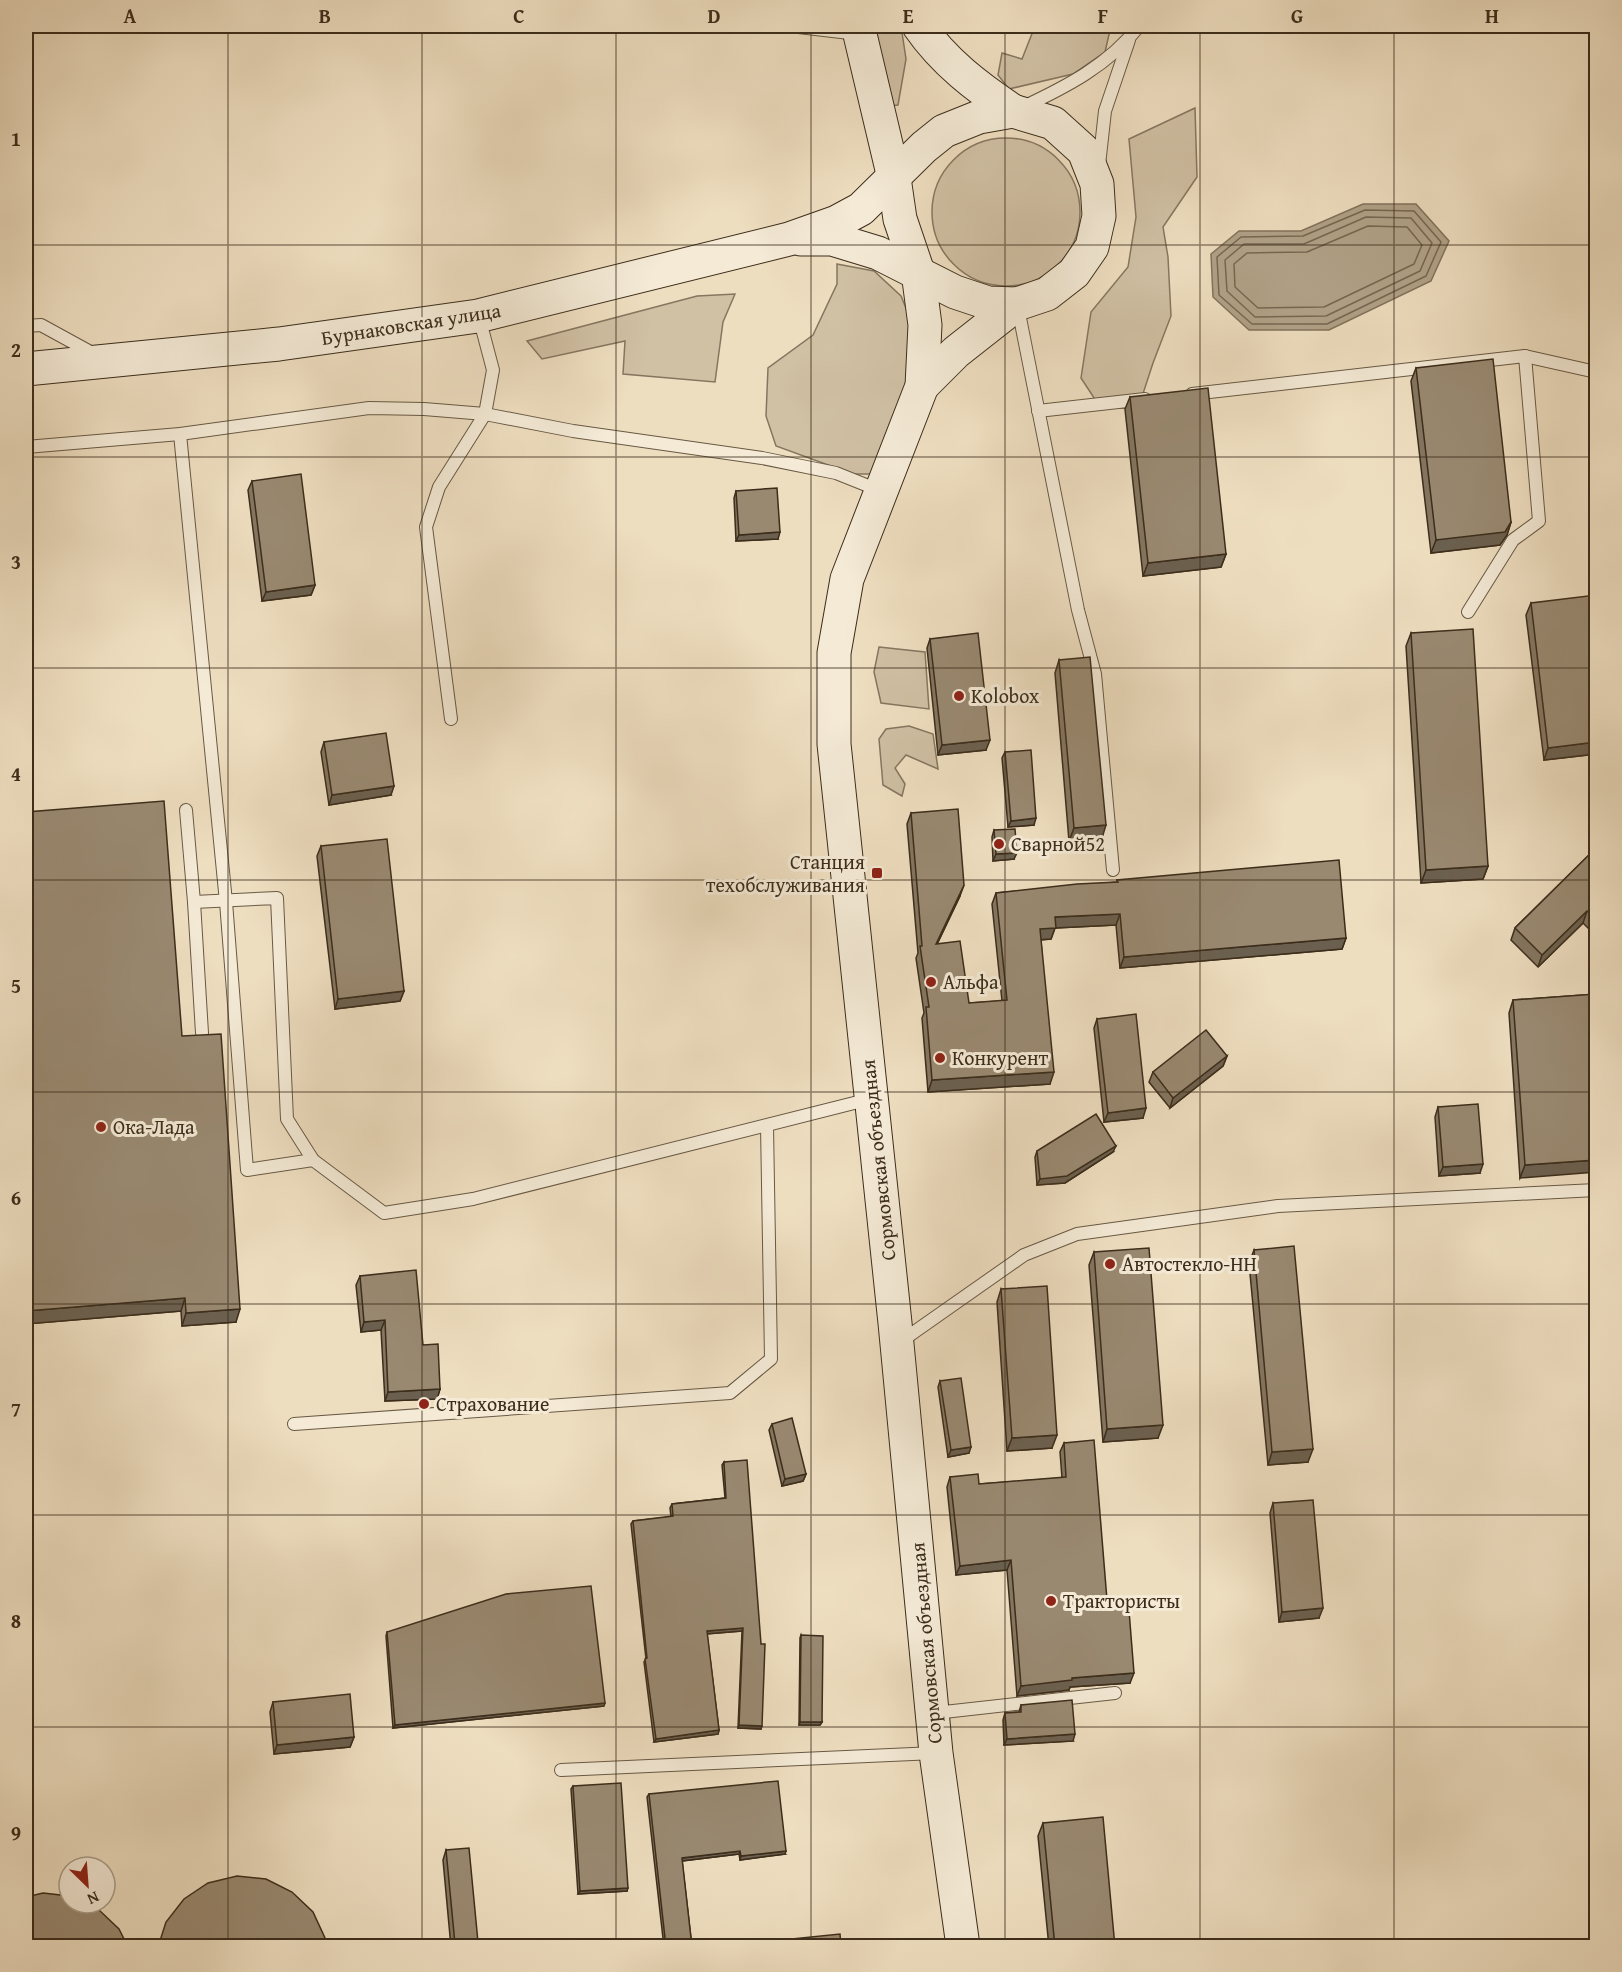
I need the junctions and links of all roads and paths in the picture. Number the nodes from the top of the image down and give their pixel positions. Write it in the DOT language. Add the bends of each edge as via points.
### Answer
graph roads {
  1 [pos="790,26"];
  2 [pos="919,26"];
  3 [pos="1139,26"];
  4 [pos="858,30"];
  5 [pos="1129,38"];
  6 [pos="1013,111"];
  7 [pos="894,178"];
  8 [pos="1097,184"];
  9 [pos="789,239"];
  10 [pos="918,272"];
  11 [pos="1017,304"];
  12 [pos="478,316"];
  13 [pos="26,326"];
  14 [pos="1525,356"];
  15 [pos="106,360"];
  16 [pos="26,369"];
  17 [pos="1596,372"];
  18 [pos="922,386"];
  19 [pos="1181,395"];
  20 [pos="1157,398"];
  21 [pos="1038,411"];
  22 [pos="484,414"];
  23 [pos="180,434"];
  24 [pos="26,447"];
  25 [pos="882,491"];
  26 [pos="1468,612"];
  27 [pos="451,719"];
  28 [pos="186,810"];
  29 [pos="1113,870"];
  30 [pos="194,902"];
  31 [pos="226,902"];
  32 [pos="202,1033"];
  33 [pos="872,1099"];
  34 [pos="767,1126"];
  35 [pos="313,1160"];
  36 [pos="1596,1190"];
  37 [pos="896,1345"];
  38 [pos="294,1424"];
  39 [pos="1115,1694"];
  40 [pos="934,1714"];
  41 [pos="936,1753"];
  42 [pos="561,1770"];
  43 [pos="963,1947"];
  1 -- 4 [label="lane"];
  2 -- 6 [label="main road" via="946,59"];
  3 -- 5 [label="lane"];
  4 -- 7 [label="main road"];
  5 -- 6 [label="lane" via="1087,75"];
  5 -- 8 [label="lane" via="1105,111"];
  6 -- 7 [label="main road" via="979,117 944,131"];
  6 -- 8 [label="main road" via="1053,123 1084,151"];
  7 -- 9 [label="main road" via="861,209"];
  7 -- 10 [label="main road" via="900,219"];
  8 -- 11 [label="main road" via="1099,216 1092,247 1074,273 1047,294"];
  9 -- 10 [label="main road" via="832,239"];
  9 -- 12 [label="main road, Бурнаковская улица"];
  10 -- 11 [label="main road" via="988,303"];
  10 -- 18 [label="main road" via="925,325"];
  11 -- 18 [label="main road" via="956,352"];
  11 -- 21 [label="lane"];
  12 -- 15 [label="main road, Бурнаковская улица" via="279,344"];
  12 -- 22 [label="lane" via="493,370"];
  13 -- 15 [label="lane" via="41,325"];
  14 -- 17 [label="lane"];
  14 -- 19 [label="lane"];
  14 -- 26 [label="lane" via="1539,521 1514,540"];
  15 -- 16 [label="main road, Бурнаковская улица"];
  18 -- 25 [label="main road, Сормовская объездная"];
  20 -- 21 [label="lane"];
  21 -- 29 [label="lane" via="1078,610 1095,674"];
  22 -- 23 [label="lane" via="369,408"];
  22 -- 25 [label="lane" via="762,458 836,473"];
  22 -- 27 [label="lane" via="439,487 426,527"];
  23 -- 24 [label="lane"];
  23 -- 31 [label="lane"];
  25 -- 33 [label="main road, Сормовская объездная" via="847,579 834,653 834,744"];
  28 -- 30 [label="lane"];
  30 -- 31 [label="lane"];
  30 -- 32 [label="lane"];
  31 -- 35 [label="lane" via="277,898 287,1119"];
  31 -- 35 [label="lane" via="247,1170"];
  33 -- 34 [label="lane"];
  33 -- 37 [label="main road, Сормовская объездная"];
  34 -- 35 [label="lane" via="473,1199 384,1214"];
  34 -- 38 [label="lane" via="771,1359 730,1393"];
  36 -- 37 [label="lane" via="1278,1206 1077,1234 1024,1255"];
  37 -- 40 [label="main road, Сормовская объездная"];
  39 -- 40 [label="lane"];
  40 -- 41 [label="main road, Сормовская объездная"];
  41 -- 42 [label="lane"];
  41 -- 43 [label="main road, Сормовская объездная"];
}
